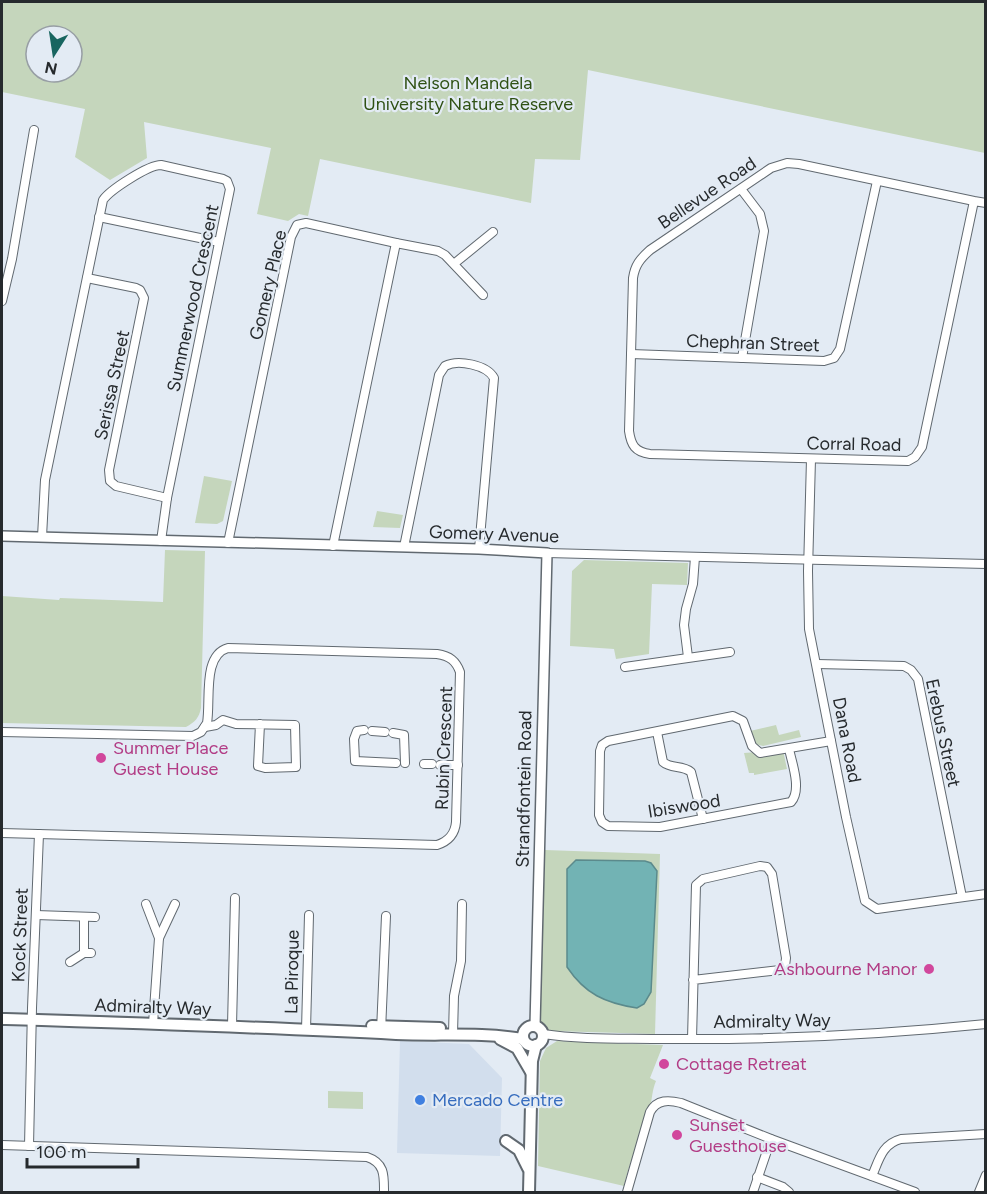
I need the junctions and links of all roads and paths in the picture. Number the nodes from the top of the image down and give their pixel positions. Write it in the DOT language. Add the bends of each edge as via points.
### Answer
graph roads {
  1 [pos="34,130"];
  2 [pos="877,181"];
  3 [pos="741,189"];
  4 [pos="974,201"];
  5 [pos="986,203"];
  6 [pos="99,216"];
  7 [pos="493,232"];
  8 [pos="219,242"];
  9 [pos="396,243"];
  10 [pos="455,263"];
  11 [pos="87,278"];
  12 [pos="483,295"];
  13 [pos="2,301"];
  14 [pos="631,354"];
  15 [pos="741,358"];
  16 [pos="636,450"];
  17 [pos="812,459"];
  18 [pos="167,498"];
  19 [pos="2,536"];
  20 [pos="42,537"];
  21 [pos="161,541"];
  22 [pos="228,543"];
  23 [pos="333,546"];
  24 [pos="405,547"];
  25 [pos="479,549"];
  26 [pos="547,553"];
  27 [pos="695,557"];
  28 [pos="809,560"];
  29 [pos="986,564"];
  30 [pos="730,652"];
  31 [pos="688,657"];
  32 [pos="817,664"];
  33 [pos="625,667"];
  34 [pos="260,724"];
  35 [pos="205,727"];
  36 [pos="2,732"];
  37 [pos="657,732"];
  38 [pos="831,741"];
  39 [pos="789,748"];
  40 [pos="402,763"];
  41 [pos="458,765"];
  42 [pos="702,819"];
  43 [pos="2,833"];
  44 [pos="39,834"];
  45 [pos="986,894"];
  46 [pos="962,897"];
  47 [pos="235,898"];
  48 [pos="462,903"];
  49 [pos="146,904"];
  50 [pos="175,904"];
  51 [pos="36,915"];
  52 [pos="309,915"];
  53 [pos="386,916"];
  54 [pos="84,917"];
  55 [pos="95,917"];
  56 [pos="159,938"];
  57 [pos="70,962"];
  58 [pos="693,980"];
  59 [pos="2,1019"];
  60 [pos="32,1020"];
  61 [pos="153,1024"];
  62 [pos="986,1024"];
  63 [pos="232,1026"];
  64 [pos="305,1028"];
  65 [pos="381,1029"];
  66 [pos="453,1032"];
  67 [pos="485,1034"];
  68 [pos="533,1037"];
  69 [pos="692,1039"];
  70 [pos="532,1075"];
  71 [pos="986,1134"];
  72 [pos="771,1139"];
  73 [pos="506,1141"];
  74 [pos="2,1145"];
  75 [pos="29,1146"];
  76 [pos="530,1174"];
  77 [pos="986,1175"];
  78 [pos="872,1176"];
  79 [pos="757,1177"];
  80 [pos="384,1192"];
  81 [pos="529,1192"];
  82 [pos="627,1192"];
  83 [pos="753,1192"];
  84 [pos="789,1192"];
  85 [pos="915,1192"];
  86 [pos="978,1192"];
  1 -- 13 [label="street"];
  2 -- 3 [label="street, Bellevue Road" via="787,163 771,168"];
  2 -- 4 [label="street, Bellevue Road"];
  2 -- 15 [label="street, Chephran Street" via="838,356 824,361"];
  3 -- 14 [label="street, Bellevue Road" via="640,259 633,278"];
  3 -- 15 [label="street" via="760,214 764,231"];
  4 -- 5 [label="street, Bellevue Road"];
  4 -- 17 [label="street, Corral Road" via="921,451 908,461"];
  6 -- 8 [label="street"];
  6 -- 8 [label="street, Summerwood Crescent" via="108,194 151,166 161,165 227,181 230,196"];
  6 -- 11 [label="street, Summerwood Crescent"];
  7 -- 10 [label="street"];
  8 -- 18 [label="street, Summerwood Crescent"];
  9 -- 10 [label="street" via="438,251"];
  9 -- 22 [label="street, Gomery Place" via="306,224 295,228"];
  9 -- 23 [label="street"];
  10 -- 12 [label="street"];
  11 -- 18 [label="street, Serissa Street" via="136,288 143,294 110,481 116,486"];
  11 -- 20 [label="street, Summerwood Crescent" via="45,480"];
  14 -- 15 [label="street, Chephran Street"];
  14 -- 16 [label="street, Bellevue Road" via="629,431"];
  16 -- 17 [label="street, Corral Road" via="650,454"];
  17 -- 28 [label="street, Dana Road"];
  18 -- 21 [label="street, Summerwood Crescent"];
  19 -- 20 [label="street, Gomery Avenue"];
  20 -- 21 [label="street, Gomery Avenue"];
  21 -- 22 [label="street, Gomery Avenue"];
  22 -- 23 [label="street, Gomery Avenue"];
  23 -- 24 [label="street, Gomery Avenue"];
  24 -- 25 [label="street, Gomery Avenue"];
  24 -- 25 [label="street" via="439,375 445,366 458,363 484,368 494,378"];
  25 -- 26 [label="street, Gomery Avenue"];
  26 -- 27 [label="street, Gomery Avenue"];
  26 -- 68 [label="street, Strandfontein Road"];
  27 -- 28 [label="street, Gomery Avenue"];
  27 -- 31 [label="street" via="695,578 684,625"];
  28 -- 29 [label="street, Gomery Avenue"];
  28 -- 32 [label="street, Dana Road" via="809,629"];
  30 -- 31 [label="street"];
  31 -- 33 [label="street"];
  32 -- 38 [label="street, Dana Road"];
  32 -- 46 [label="street, Erebus Street" via="904,666 918,678"];
  34 -- 34 [label="street" via="296,725 296,767 258,766"];
  34 -- 35 [label="street" via="223,720"];
  35 -- 36 [label="street" via="186,738"];
  35 -- 41 [label="street, Rubin Crescent" via="211,665 225,648 437,654 452,659 460,672"];
  37 -- 39 [label="street, Ibiswood" via="733,716 743,721 758,752"];
  37 -- 42 [label="street" via="663,762 691,772"];
  37 -- 42 [label="street, Ibiswood" via="602,745 601,820 612,826 650,828"];
  38 -- 39 [label="street, Ibiswood"];
  38 -- 46 [label="street, Dana Road" via="866,901 877,909"];
  39 -- 42 [label="street, Ibiswood" via="796,786 793,800"];
  40 -- 40 [label="street" via="355,761 354,735 357,731 404,735"];
  40 -- 41 [label="street"];
  41 -- 44 [label="street, Rubin Crescent" via="455,828 448,840 437,845"];
  43 -- 44 [label="street, Rubin Crescent"];
  44 -- 51 [label="street, Kock Street"];
  45 -- 46 [label="street, Dana Road"];
  47 -- 63 [label="street"];
  48 -- 66 [label="street" via="461,961 454,996"];
  49 -- 56 [label="street"];
  50 -- 56 [label="street"];
  51 -- 54 [label="street"];
  51 -- 60 [label="street, Kock Street"];
  52 -- 64 [label="street, La Piroque"];
  53 -- 65 [label="street"];
  54 -- 55 [label="street"];
  54 -- 57 [label="street" via="88,953"];
  56 -- 61 [label="street"];
  58 -- 58 [label="street" via="698,881 767,867 772,874 785,966"];
  58 -- 69 [label="street"];
  59 -- 60 [label="main road, Admiralty Way"];
  60 -- 61 [label="main road, Admiralty Way"];
  60 -- 75 [label="street, Kock Street"];
  61 -- 63 [label="main road, Admiralty Way"];
  62 -- 69 [label="street, Admiralty Way" via="852,1036"];
  63 -- 64 [label="main road, Admiralty Way"];
  64 -- 65 [label="main road, Admiralty Way"];
  65 -- 66 [label="main road, Admiralty Way"];
  66 -- 67 [label="main road, Admiralty Way"];
  66 -- 68 [label="main road, Admiralty Way"];
  67 -- 68 [label="main road, Admiralty Way"];
  67 -- 70 [label="main road" via="517,1048"];
  68 -- 69 [label="street, Admiralty Way"];
  68 -- 70 [label="main road, Strandfontein Road"];
  70 -- 76 [label="main road, Strandfontein Road"];
  71 -- 78 [label="street" via="892,1142 883,1151"];
  72 -- 78 [label="street"];
  72 -- 79 [label="street"];
  72 -- 82 [label="street" via="681,1103 661,1102 651,1112"];
  73 -- 76 [label="main road" via="519,1150"];
  74 -- 75 [label="street"];
  75 -- 80 [label="street" via="370,1157 381,1165"];
  76 -- 81 [label="main road, Strandfontein Road"];
  77 -- 86 [label="street"];
  78 -- 85 [label="street"];
  79 -- 83 [label="street"];
  79 -- 84 [label="street"];
}
